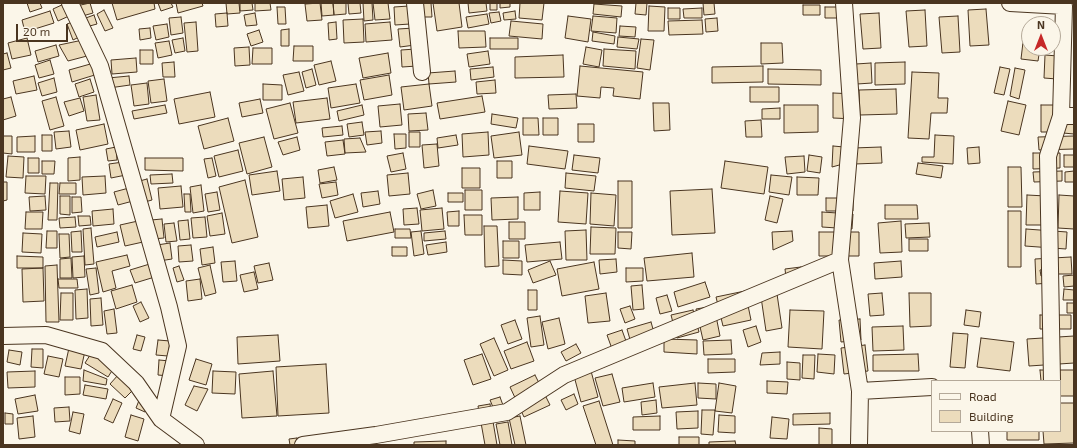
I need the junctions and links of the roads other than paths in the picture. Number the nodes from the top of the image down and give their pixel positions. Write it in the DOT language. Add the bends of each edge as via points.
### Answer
graph roads {
  1 [pos="70,3"];
  2 [pos="415,3"];
  3 [pos="844,3"];
  4 [pos="1010,3"];
  5 [pos="422,72"];
  6 [pos="1068,116"];
  7 [pos="840,260"];
  8 [pos="3,336"];
  9 [pos="1052,380"];
  10 [pos="931,388"];
  11 [pos="860,391"];
  12 [pos="161,419"];
  13 [pos="980,432"];
  14 [pos="196,445"];
  15 [pos="303,445"];
  16 [pos="859,445"];
  17 [pos="981,445"];
  1 -- 12 [label="street" via="100,66 178,346"];
  2 -- 5 [label="street"];
  3 -- 7 [label="street" via="852,118"];
  4 -- 6 [label="street" via="1064,6"];
  6 -- 9 [label="street" via="1048,156"];
  7 -- 11 [label="street"];
  7 -- 15 [label="street" via="564,375 506,412"];
  8 -- 12 [label="street" via="46,335 102,351 136,382"];
  10 -- 11 [label="street"];
  11 -- 16 [label="street"];
  12 -- 14 [label="street"];
  13 -- 17 [label="street"];
}
